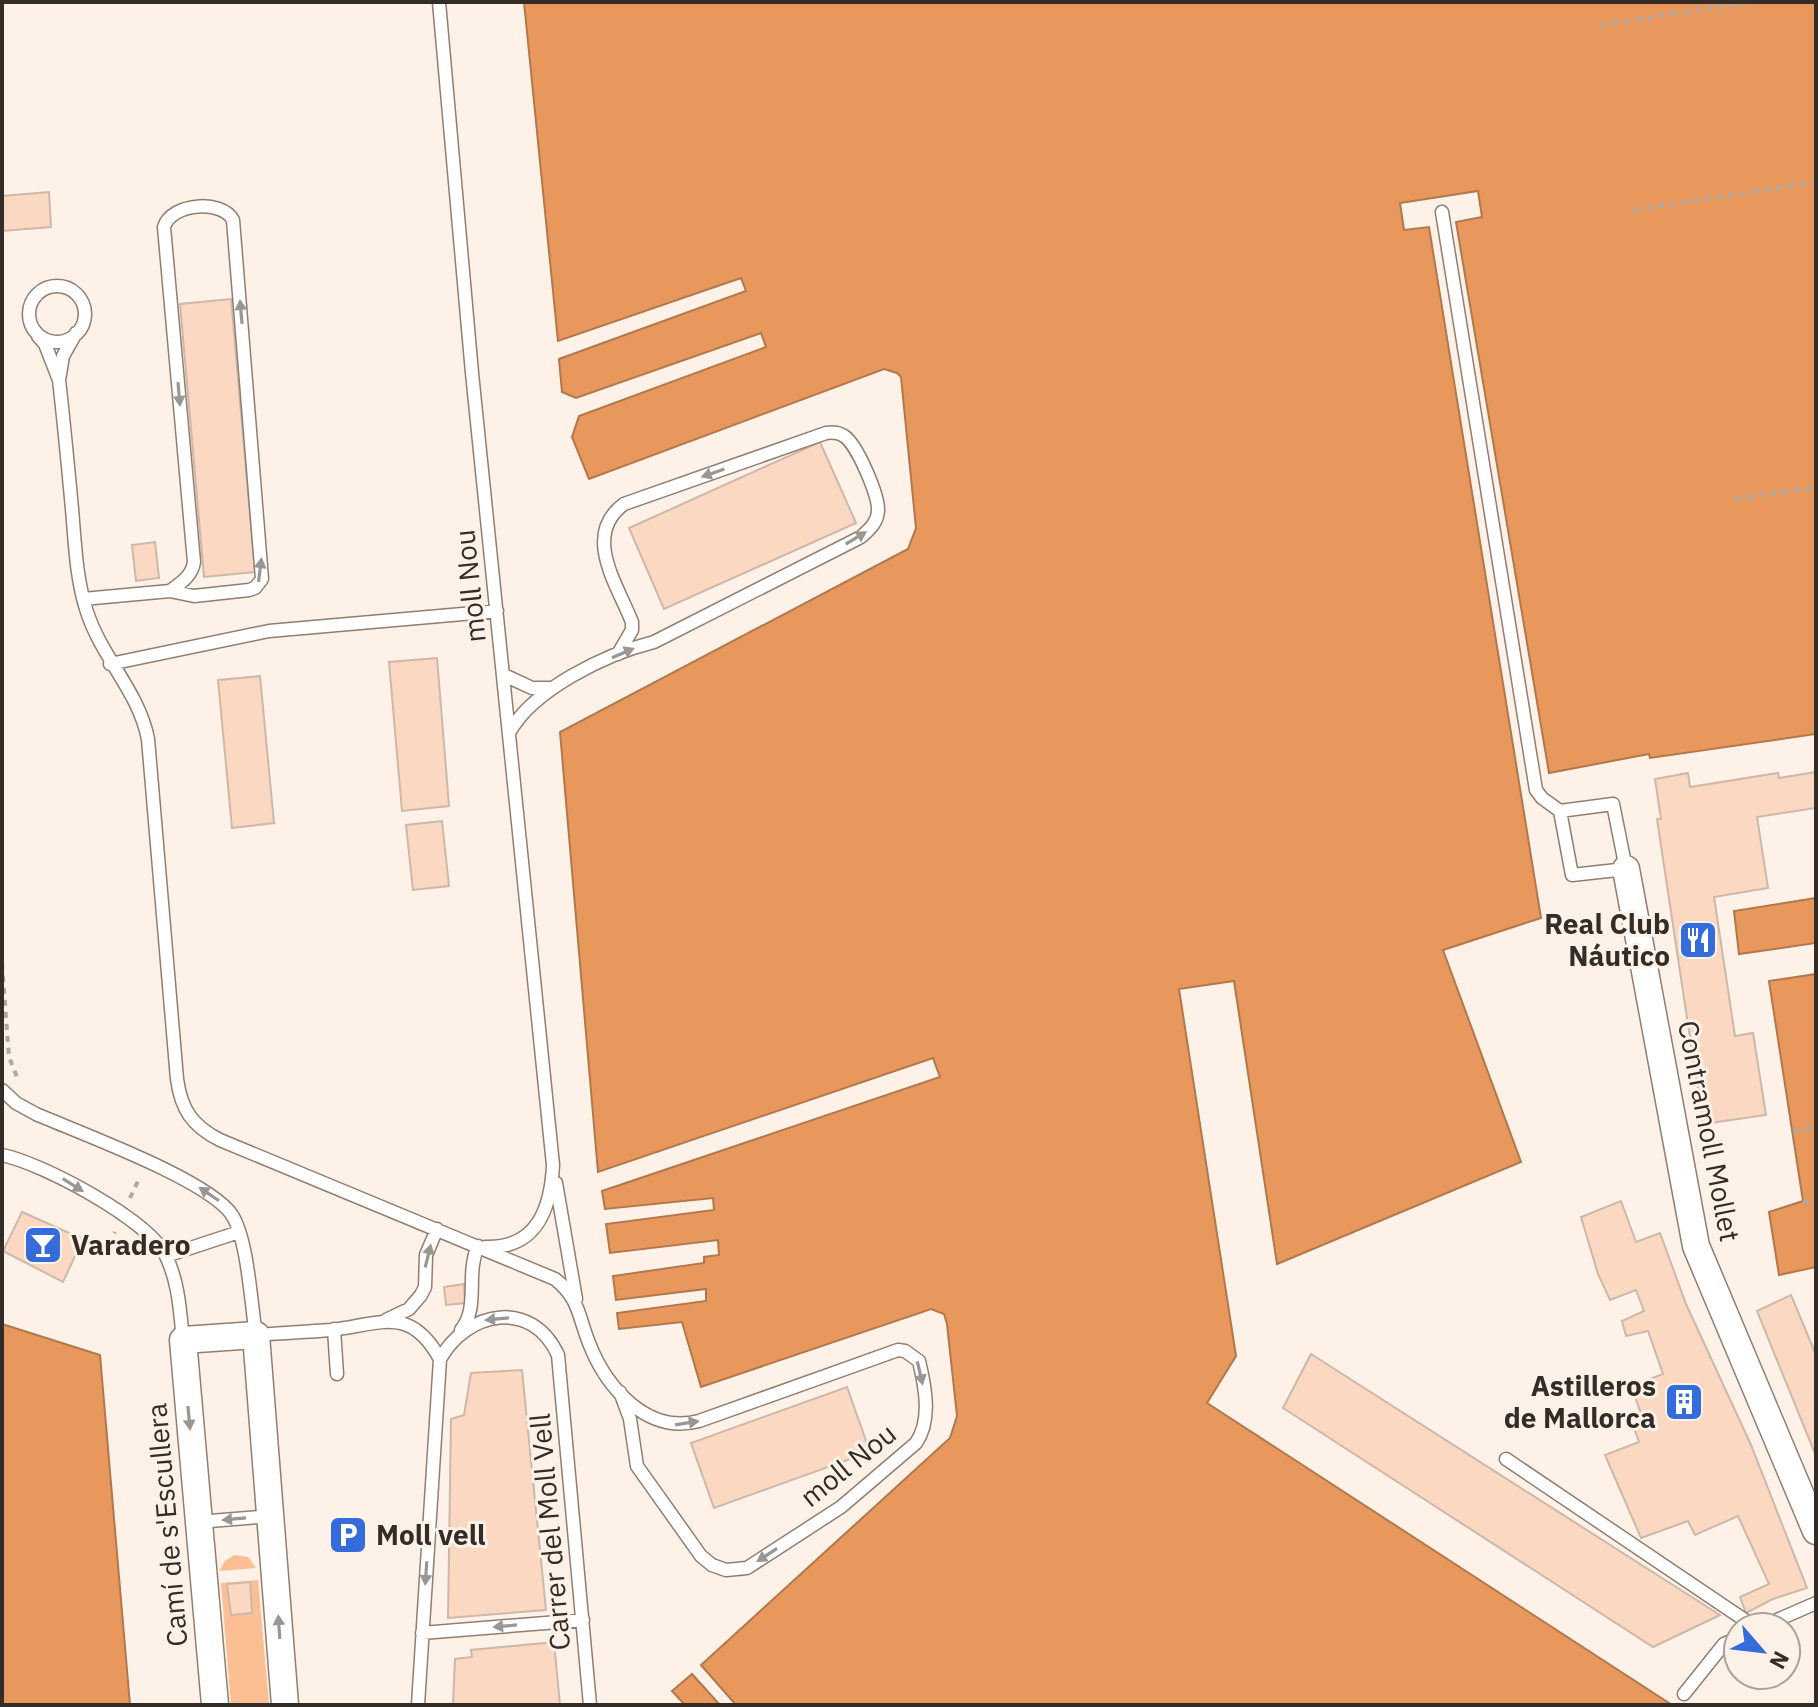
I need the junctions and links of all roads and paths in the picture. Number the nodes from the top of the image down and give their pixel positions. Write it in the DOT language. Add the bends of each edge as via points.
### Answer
graph roads {
  1 [pos="439,2"];
  2 [pos="1752,2"];
  3 [pos="1600,25"];
  4 [pos="1816,182"];
  5 [pos="1634,210"];
  6 [pos="1442,212"];
  7 [pos="36,333"];
  8 [pos="76,333"];
  9 [pos="59,380"];
  10 [pos="1816,487"];
  11 [pos="1735,499"];
  12 [pos="170,591"];
  13 [pos="83,599"];
  14 [pos="497,611"];
  15 [pos="618,654"];
  16 [pos="110,664"];
  17 [pos="504,675"];
  18 [pos="553,688"];
  19 [pos="509,733"];
  20 [pos="1560,811"];
  21 [pos="1626,869"];
  22 [pos="2,1090"];
  23 [pos="1816,1128"];
  24 [pos="1793,1131"];
  25 [pos="2,1155"];
  26 [pos="553,1165"];
  27 [pos="1816,1200"];
  28 [pos="1803,1202"];
  29 [pos="437,1229"];
  30 [pos="239,1232"];
  31 [pos="478,1246"];
  32 [pos="166,1256"];
  33 [pos="576,1302"];
  34 [pos="386,1320"];
  35 [pos="334,1329"];
  36 [pos="256,1335"];
  37 [pos="456,1336"];
  38 [pos="183,1340"];
  39 [pos="440,1359"];
  40 [pos="337,1374"];
  41 [pos="620,1392"];
  42 [pos="1506,1459"];
  43 [pos="271,1516"];
  44 [pos="198,1522"];
  45 [pos="1816,1531"];
  46 [pos="1816,1603"];
  47 [pos="1734,1611"];
  48 [pos="1797,1611"];
  49 [pos="583,1620"];
  50 [pos="422,1633"];
  51 [pos="1722,1646"];
  52 [pos="1684,1694"];
  53 [pos="215,1705"];
  54 [pos="285,1705"];
  55 [pos="418,1705"];
  56 [pos="590,1705"];
  1 -- 14 [label="lane, moll Nou"];
  2 -- 3 [label="path"];
  4 -- 5 [label="path"];
  6 -- 20 [label="lane" via="1536,790"];
  7 -- 8 [label="lane" via="61,341"];
  7 -- 8 [label="lane" via="29,318 32,300 56,286 80,299 84,317"];
  7 -- 9 [label="lane"];
  8 -- 9 [label="lane" via="63,356"];
  9 -- 13 [label="lane"];
  10 -- 11 [label="path"];
  12 -- 12 [label="lane, one-way" via="194,596 249,590 259,584 263,572 233,220 216,207 179,209 164,227 194,562 186,579"];
  12 -- 13 [label="lane"];
  13 -- 16 [label="lane"];
  14 -- 16 [label="lane" via="269,631"];
  14 -- 17 [label="lane, moll Nou"];
  15 -- 15 [label="lane, one-way" via="654,642 871,529 877,498 848,439 826,433 615,511 604,528 604,552 632,622"];
  15 -- 18 [label="lane"];
  16 -- 29 [label="lane" via="136,703 148,739 183,1109 220,1140"];
  17 -- 18 [label="lane" via="532,688"];
  17 -- 19 [label="lane, moll Nou"];
  18 -- 19 [label="lane" via="526,708"];
  19 -- 26 [label="lane, moll Nou"];
  20 -- 21 [label="lane" via="1572,875"];
  20 -- 21 [label="lane, Contramoll Mollet" via="1613,804"];
  21 -- 45 [label="street, Contramoll Mollet" via="1696,1246"];
  30 -- 22 [label="lane, one-way" via="221,1203 201,1188 36,1114"];
  23 -- 24 [label="path"];
  25 -- 32 [label="lane, one-way" via="59,1176 149,1234"];
  26 -- 31 [label="lane, moll Nou" via="549,1204 533,1229 501,1246"];
  26 -- 33 [label="lane, moll Nou"];
  27 -- 28 [label="path"];
  29 -- 31 [label="lane"];
  34 -- 29 [label="lane, one-way" via="409,1309 421,1295 426,1255"];
  30 -- 32 [label="lane"];
  30 -- 36 [label="lane"];
  31 -- 33 [label="lane" via="547,1275"];
  31 -- 37 [label="lane" via="471,1267 470,1314"];
  32 -- 38 [label="lane" via="176,1283"];
  33 -- 41 [label="lane, moll Nou" via="599,1366"];
  34 -- 35 [label="lane"];
  34 -- 39 [label="lane" via="422,1333"];
  35 -- 36 [label="lane"];
  35 -- 40 [label="lane"];
  36 -- 38 [label="street"];
  36 -- 43 [label="street"];
  37 -- 39 [label="lane"];
  49 -- 37 [label="lane, Carrer del Moll Vell, one-way" via="558,1355 551,1339 537,1327 507,1317 477,1323"];
  38 -- 44 [label="street, Camí de s'Escullera, one-way"];
  39 -- 50 [label="lane, one-way"];
  41 -- 41 [label="lane, moll Nou, one-way" via="658,1421 688,1424 898,1350 919,1361 926,1418 916,1443 841,1507 747,1568 726,1570 701,1556 637,1466"];
  42 -- 47 [label="lane"];
  43 -- 44 [label="lane, one-way"];
  54 -- 43 [label="street, one-way"];
  44 -- 53 [label="street, Camí de s'Escullera"];
  46 -- 48 [label="lane"];
  49 -- 50 [label="lane, one-way"];
  49 -- 56 [label="lane, Carrer del Moll Vell"];
  50 -- 55 [label="lane"];
  51 -- 52 [label="lane"];
}
